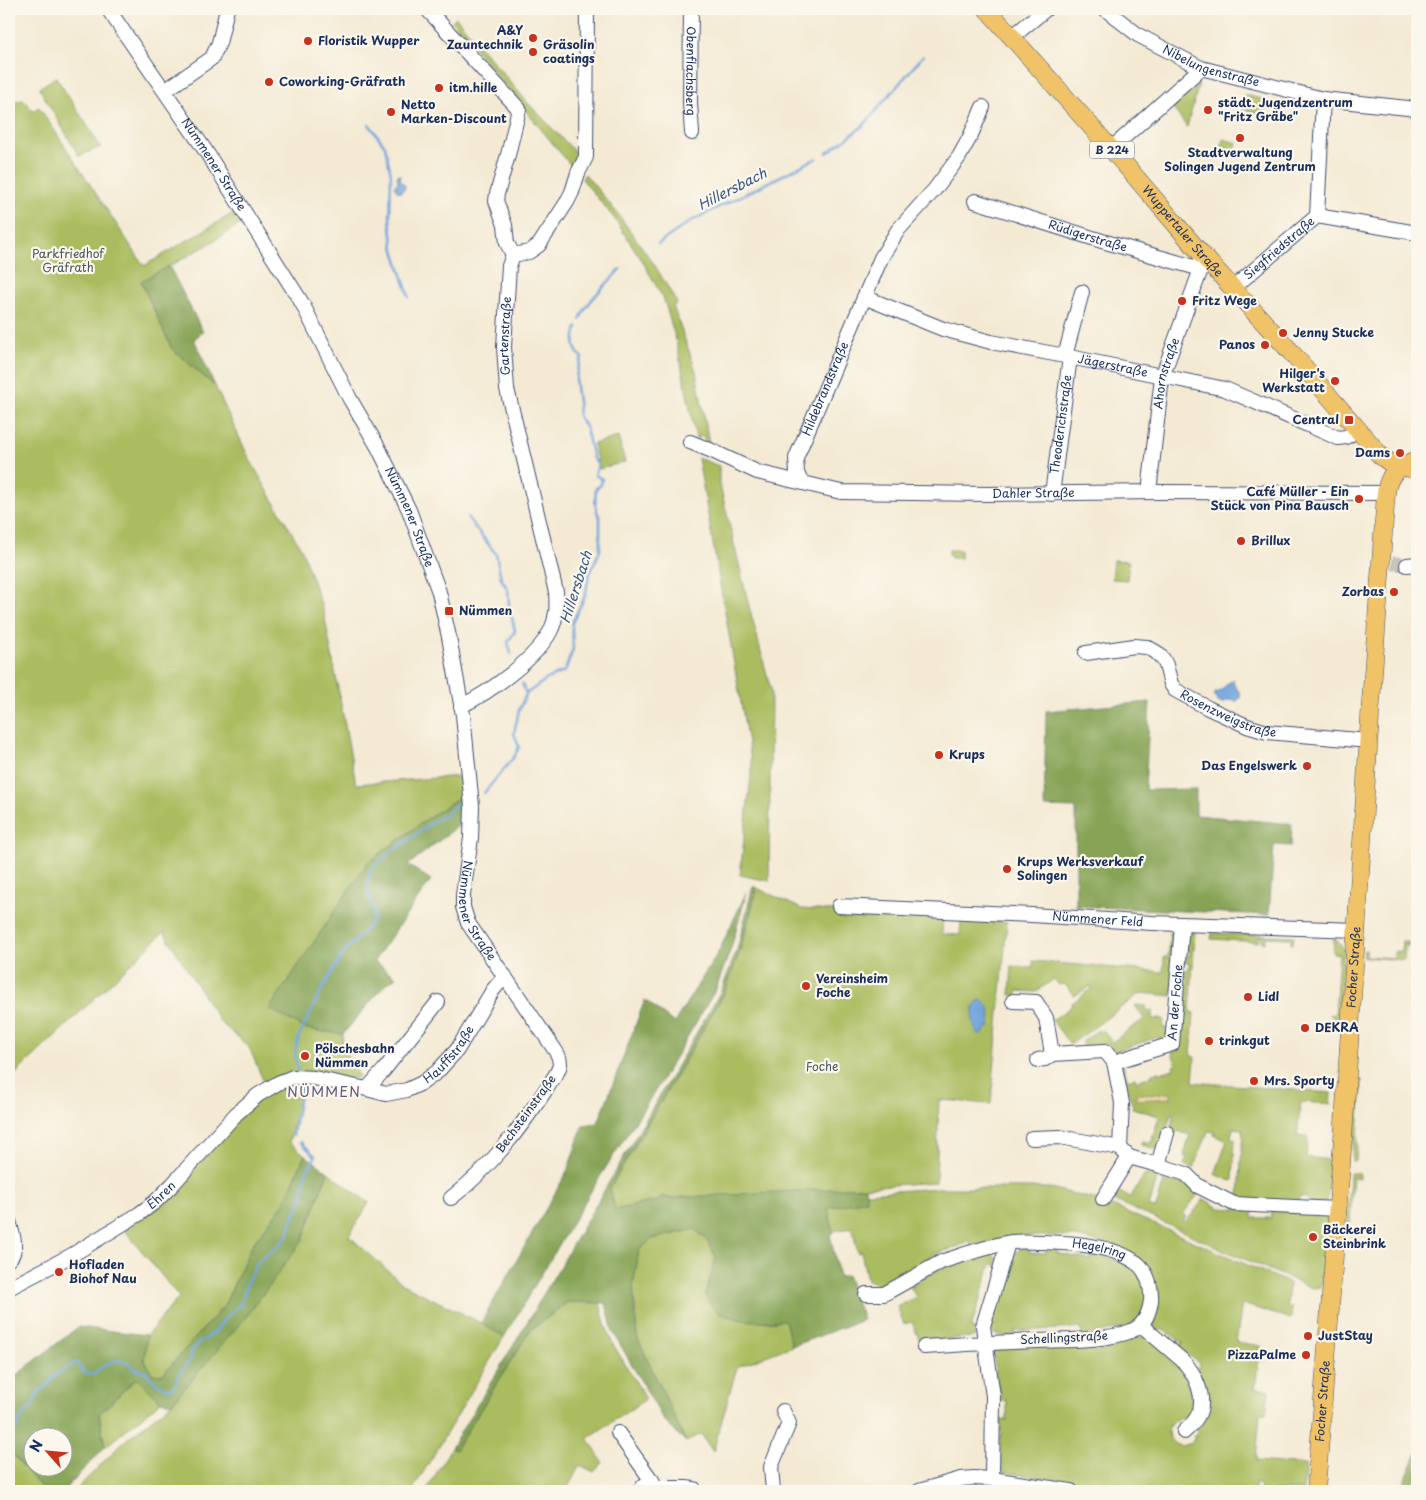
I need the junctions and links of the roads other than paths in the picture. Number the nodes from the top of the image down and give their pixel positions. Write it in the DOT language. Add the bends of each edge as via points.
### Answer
graph roads {
  1 [pos="108,9"];
  2 [pos="228,9"];
  3 [pos="427,9"];
  4 [pos="587,9"];
  5 [pos="690,9"];
  6 [pos="987,9"];
  7 [pos="1046,9"];
  8 [pos="1105,9"];
  9 [pos="1012,37"];
  10 [pos="1201,68"];
  11 [pos="166,90"];
  12 [pos="1323,99"];
  13 [pos="983,107"];
  14 [pos="1417,109"];
  15 [pos="692,133"];
  16 [pos="1111,149"];
  17 [pos="975,201"];
  18 [pos="1317,216"];
  19 [pos="1417,233"];
  20 [pos="513,256"];
  21 [pos="1204,265"];
  22 [pos="1233,288"];
  23 [pos="1082,292"];
  24 [pos="864,297"];
  25 [pos="1067,356"];
  26 [pos="1162,377"];
  27 [pos="1358,430"];
  28 [pos="690,442"];
  29 [pos="1378,454"];
  30 [pos="1413,464"];
  31 [pos="801,482"];
  32 [pos="1387,489"];
  33 [pos="1149,492"];
  34 [pos="1052,494"];
  35 [pos="1086,653"];
  36 [pos="461,706"];
  37 [pos="1369,741"];
  38 [pos="839,906"];
  39 [pos="1182,925"];
  40 [pos="1357,930"];
  41 [pos="505,976"];
  42 [pos="1013,1001"];
  43 [pos="438,1002"];
  44 [pos="1052,1054"];
  45 [pos="1038,1060"];
  46 [pos="1114,1062"];
  47 [pos="558,1071"];
  48 [pos="367,1088"];
  49 [pos="1167,1133"];
  50 [pos="1032,1138"];
  51 [pos="1124,1152"];
  52 [pos="1158,1165"];
  53 [pos="451,1198"];
  54 [pos="1103,1199"];
  55 [pos="1337,1208"];
  56 [pos="9,1221"];
  57 [pos="1008,1243"];
  58 [pos="9,1259"];
  59 [pos="9,1288"];
  60 [pos="866,1294"];
  61 [pos="1141,1326"];
  62 [pos="985,1342"];
  63 [pos="924,1347"];
  64 [pos="783,1411"];
  65 [pos="1184,1432"];
  66 [pos="618,1433"];
  67 [pos="992,1479"];
  68 [pos="652,1480"];
  69 [pos="694,1490"];
  70 [pos="640,1491"];
  71 [pos="774,1491"];
  72 [pos="919,1491"];
  73 [pos="1071,1491"];
  74 [pos="1316,1491"];
  1 -- 11 [label="street, Nümmener Straße"];
  2 -- 11 [label="street" via="212,58"];
  3 -- 20 [label="street" via="519,109 496,200"];
  4 -- 20 [label="street" via="586,157 567,202 539,245 529,252"];
  5 -- 15 [label="street, Obenflachsberg"];
  6 -- 9 [label="main road, Wuppertaler Straße / B 224"];
  7 -- 9 [label="street"];
  8 -- 10 [label="street, Nibelungenstraße" via="1138,35"];
  9 -- 16 [label="main road, Wuppertaler Straße / B 224"];
  10 -- 12 [label="street, Nibelungenstraße"];
  10 -- 16 [label="street"];
  11 -- 36 [label="street, Nümmener Straße" via="302,303 409,510 439,592"];
  12 -- 14 [label="street, Nibelungenstraße"];
  12 -- 18 [label="street"];
  13 -- 24 [label="street" via="958,157 891,241"];
  16 -- 21 [label="main road, Wuppertaler Straße / B 224"];
  17 -- 21 [label="street, Rüdigerstraße" via="1111,244"];
  18 -- 19 [label="street, Siegfriedstraße"];
  18 -- 22 [label="street, Siegfriedstraße"];
  20 -- 36 [label="street, Gartenstraße" via="509,266 504,348 507,389 556,592 556,614 545,639 520,666"];
  21 -- 22 [label="main road, Wuppertaler Straße / B 224"];
  21 -- 26 [label="street, Ahornstraße"];
  22 -- 27 [label="main road, Wuppertaler Straße / B 224"];
  23 -- 25 [label="street, Theoderichstraße"];
  24 -- 25 [label="street, Jägerstraße" via="943,329"];
  24 -- 31 [label="street, Hildebrandstraße" via="796,458"];
  25 -- 26 [label="street, Jägerstraße"];
  25 -- 34 [label="street, Theoderichstraße"];
  26 -- 27 [label="street, Jägerstraße" via="1225,389 1338,438"];
  26 -- 33 [label="street, Ahornstraße"];
  27 -- 29 [label="main road, Wuppertaler Straße / B 224"];
  28 -- 31 [label="street, Dahler Straße" via="757,472"];
  29 -- 30 [label="main road"];
  29 -- 32 [label="main road, Focher Straße"];
  30 -- 32 [label="main road" via="1391,476"];
  31 -- 34 [label="street, Dahler Straße" via="841,492"];
  32 -- 33 [label="street, Dahler Straße"];
  32 -- 37 [label="main road, Focher Straße" via="1387,563"];
  33 -- 34 [label="street, Dahler Straße"];
  35 -- 37 [label="street, Rosenzweigstraße" via="1147,646 1163,659 1175,690 1247,726 1267,732"];
  36 -- 41 [label="street, Nümmener Straße" via="472,806 463,907 468,924"];
  37 -- 40 [label="main road, Focher Straße"];
  38 -- 39 [label="street, Nümmener Feld"];
  39 -- 40 [label="street, Nümmener Feld"];
  39 -- 46 [label="street, An der Foche" via="1172,1044"];
  40 -- 55 [label="main road, Focher Straße"];
  41 -- 47 [label="street, Nümmener Straße" via="558,1054"];
  41 -- 48 [label="street, Hauffstraße" via="492,990 457,1050 437,1072 399,1093 386,1094"];
  42 -- 44 [label="street" via="1036,1002 1046,1018"];
  43 -- 48 [label="street"];
  44 -- 45 [label="street"];
  44 -- 46 [label="street" via="1105,1051"];
  46 -- 51 [label="street" via="1122,1103"];
  47 -- 53 [label="street, Bechsteinstraße" via="504,1147"];
  48 -- 59 [label="street, Ehren" via="297,1077 270,1087 236,1114 155,1202 72,1255"];
  49 -- 52 [label="street"];
  50 -- 51 [label="street" via="1060,1137"];
  51 -- 52 [label="street"];
  51 -- 54 [label="street"];
  52 -- 55 [label="street" via="1186,1174 1198,1186 1234,1204"];
  55 -- 74 [label="main road, Focher Straße"];
  56 -- 58 [label="street" via="14,1243"];
  57 -- 60 [label="street, Hegelring" via="943,1261 884,1294"];
  57 -- 61 [label="street, Hegelring" via="1069,1243 1111,1251 1139,1264 1150,1285 1150,1304"];
  57 -- 62 [label="street" via="983,1326"];
  61 -- 62 [label="street, Schellingstraße" via="1122,1335"];
  61 -- 65 [label="street" via="1182,1360 1196,1380 1200,1412"];
  62 -- 63 [label="street, Schellingstraße"];
  62 -- 67 [label="street" via="993,1396"];
  64 -- 71 [label="street" via="789,1423 772,1468"];
  66 -- 68 [label="street"];
  67 -- 72 [label="street" via="961,1479"];
  67 -- 73 [label="street"];
  68 -- 69 [label="street" via="657,1488"];
  68 -- 70 [label="street"];
}
